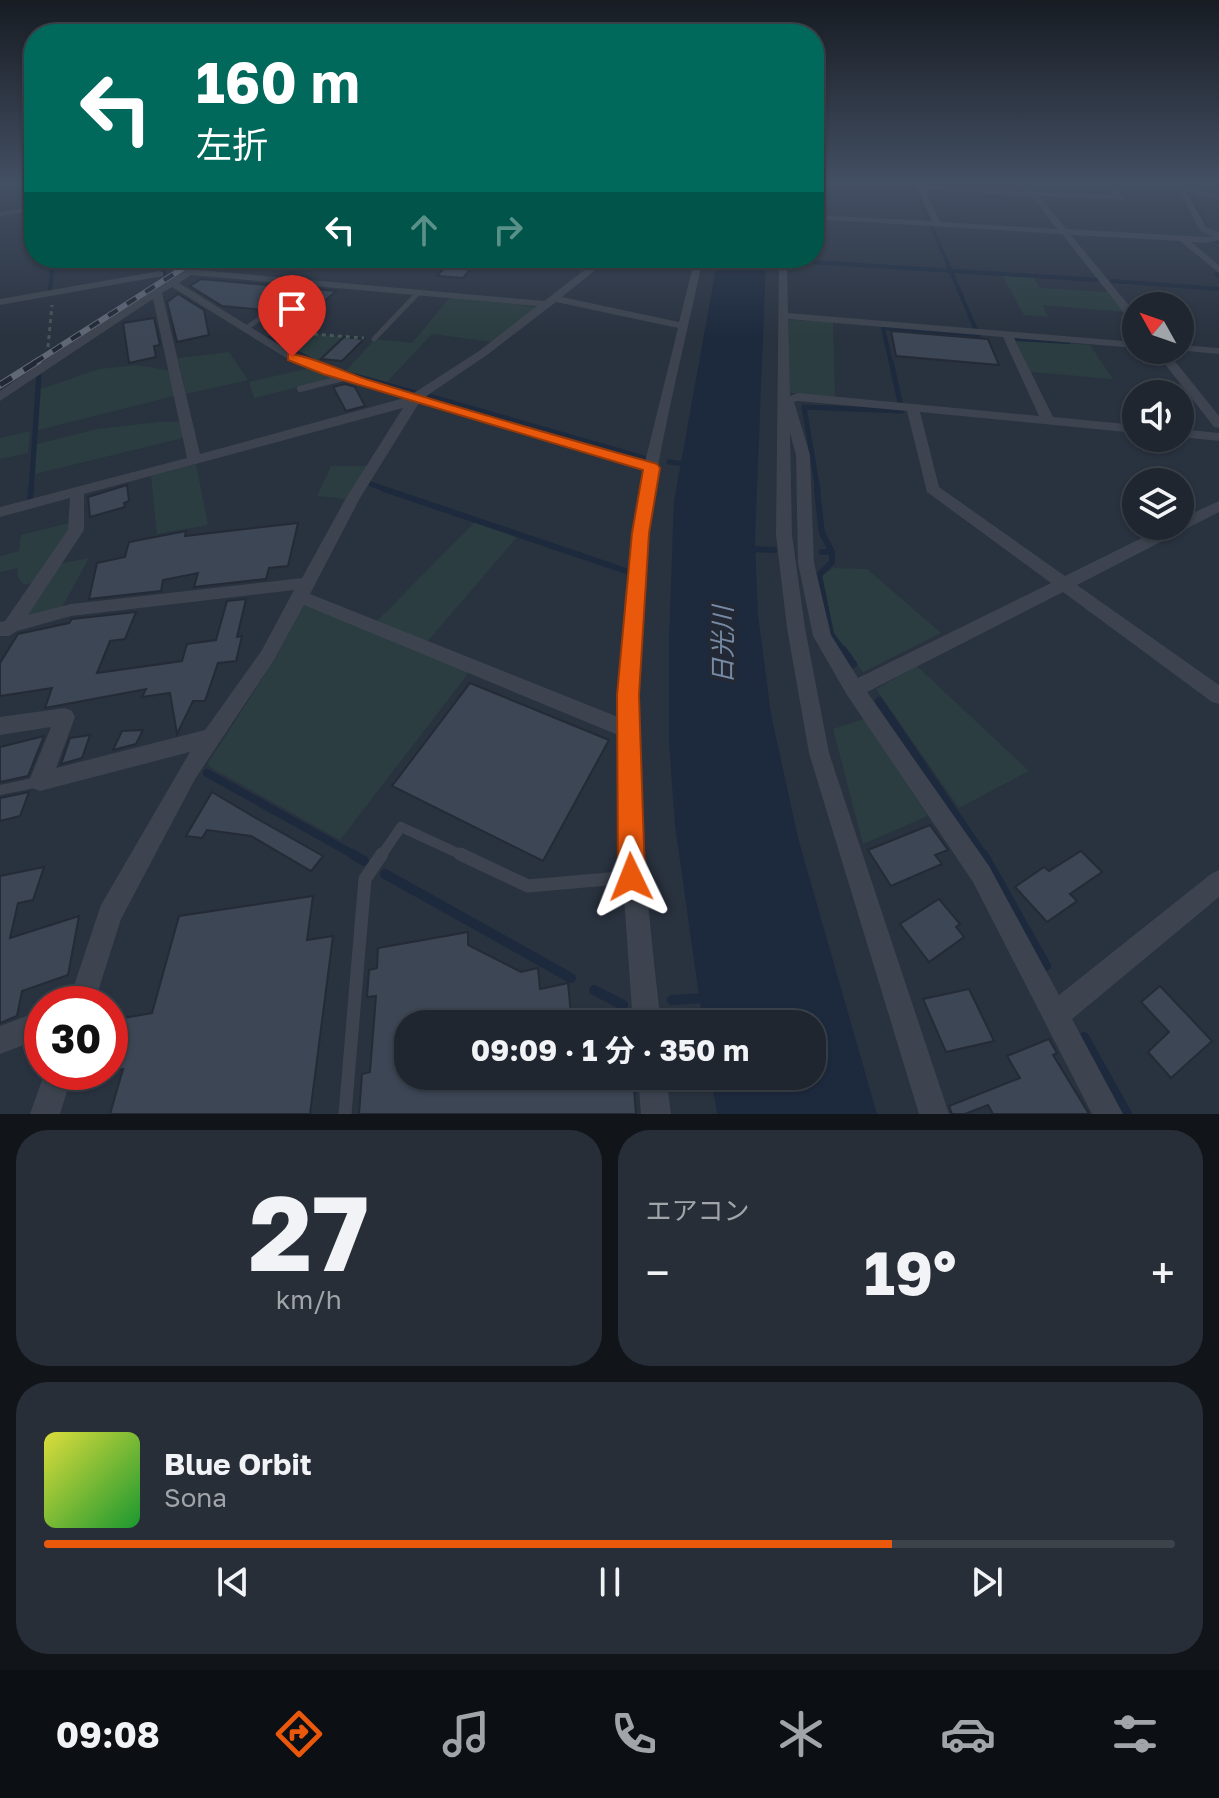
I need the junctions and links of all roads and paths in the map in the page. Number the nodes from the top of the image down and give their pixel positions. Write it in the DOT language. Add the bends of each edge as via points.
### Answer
graph roads {
  1 [pos="1066,234"];
  2 [pos="1098,234"];
  3 [pos="1219,236"];
  4 [pos="1183,239"];
  5 [pos="196,268"];
  6 [pos="592,268"];
  7 [pos="697,268"];
  8 [pos="783,268"];
  9 [pos="1219,270"];
  10 [pos="190,272"];
  11 [pos="163,275"];
  12 [pos="52,293"];
  13 [pos="157,293"];
  14 [pos="418,293"];
  15 [pos="549,301"];
  16 [pos="0,302"];
  17 [pos="1122,304"];
  18 [pos="269,312"];
  19 [pos="784,316"];
  20 [pos="684,326"];
  21 [pos="245,329"];
  22 [pos="1007,335"];
  23 [pos="374,339"];
  24 [pos="264,340"];
  25 [pos="1122,344"];
  26 [pos="48,347"];
  27 [pos="1194,349"];
  28 [pos="1219,351"];
  29 [pos="1171,364"];
  30 [pos="347,377"];
  31 [pos="300,389"];
  32 [pos="0,397"];
  33 [pos="416,397"];
  34 [pos="913,409"];
  35 [pos="1048,421"];
  36 [pos="1219,424"];
  37 [pos="1122,428"];
  38 [pos="1194,434"];
  39 [pos="1219,437"];
  40 [pos="194,460"];
  41 [pos="652,468"];
  42 [pos="77,491"];
  43 [pos="1219,506"];
  44 [pos="0,512"];
  45 [pos="1066,585"];
  46 [pos="303,589"];
  47 [pos="4,630"];
  48 [pos="854,689"];
  49 [pos="1219,696"];
  50 [pos="0,726"];
  51 [pos="627,730"];
  52 [pos="215,736"];
  53 [pos="40,781"];
  54 [pos="0,790"];
  55 [pos="631,877"];
  56 [pos="1219,882"];
  57 [pos="87,986"];
  58 [pos="645,1010"];
  59 [pos="1056,1015"];
  60 [pos="24,1031"];
  61 [pos="0,1040"];
  62 [pos="53,1090"];
  63 [pos="653,1090"];
  64 [pos="45,1114"];
  65 [pos="345,1114"];
  66 [pos="656,1114"];
  67 [pos="934,1114"];
  68 [pos="1108,1114"];
  1 -- 17 [label="street"];
  2 -- 4 [label="street"];
  3 -- 4 [label="street"];
  4 -- 9 [label="street"];
  5 -- 10 [label="street"];
  6 -- 15 [label="street"];
  7 -- 20 [label="street"];
  8 -- 19 [label="street"];
  10 -- 11 [label="street"];
  10 -- 14 [label="street"];
  11 -- 12 [label="street"];
  11 -- 13 [label="street"];
  11 -- 21 [label="street"];
  12 -- 16 [label="street"];
  12 -- 26 [label="path"];
  13 -- 32 [label="street"];
  13 -- 40 [label="street"];
  14 -- 15 [label="street"];
  14 -- 23 [label="lane"];
  15 -- 20 [label="street"];
  15 -- 33 [label="street"];
  18 -- 21 [label="lane"];
  19 -- 22 [label="street"];
  19 -- 67 [label="street" via="784,535 819,753"];
  20 -- 41 [label="street"];
  21 -- 24 [label="street"];
  22 -- 25 [label="street"];
  22 -- 35 [label="street"];
  23 -- 24 [label="path" via="277,329"];
  24 -- 30 [label="street" via="292,357"];
  27 -- 28 [label="street"];
  29 -- 36 [label="street"];
  30 -- 31 [label="lane"];
  30 -- 33 [label="street"];
  33 -- 40 [label="street"];
  33 -- 41 [label="street"];
  33 -- 46 [label="street"];
  34 -- 35 [label="street"];
  34 -- 45 [label="street" via="932,489"];
  34 -- 48 [label="street" via="787,400 803,455 806,563 822,636"];
  35 -- 37 [label="street"];
  38 -- 39 [label="street"];
  40 -- 42 [label="street"];
  41 -- 51 [label="street" via="640,533"];
  42 -- 44 [label="street"];
  42 -- 47 [label="street" via="76,530"];
  43 -- 45 [label="street"];
  45 -- 48 [label="street"];
  45 -- 49 [label="street"];
  46 -- 47 [label="street" via="71,610"];
  46 -- 51 [label="street"];
  46 -- 52 [label="street"];
  48 -- 59 [label="street" via="981,874"];
  50 -- 53 [label="street" via="65,717"];
  51 -- 55 [label="street"];
  52 -- 53 [label="street"];
  52 -- 57 [label="street" via="188,772 110,914"];
  53 -- 54 [label="lane"];
  55 -- 58 [label="street"];
  55 -- 65 [label="lane" via="528,886 401,827 365,879"];
  56 -- 59 [label="street"];
  59 -- 68 [label="street"];
  60 -- 61 [label="street"];
  62 -- 64 [label="street"];
  63 -- 66 [label="street"];
}
